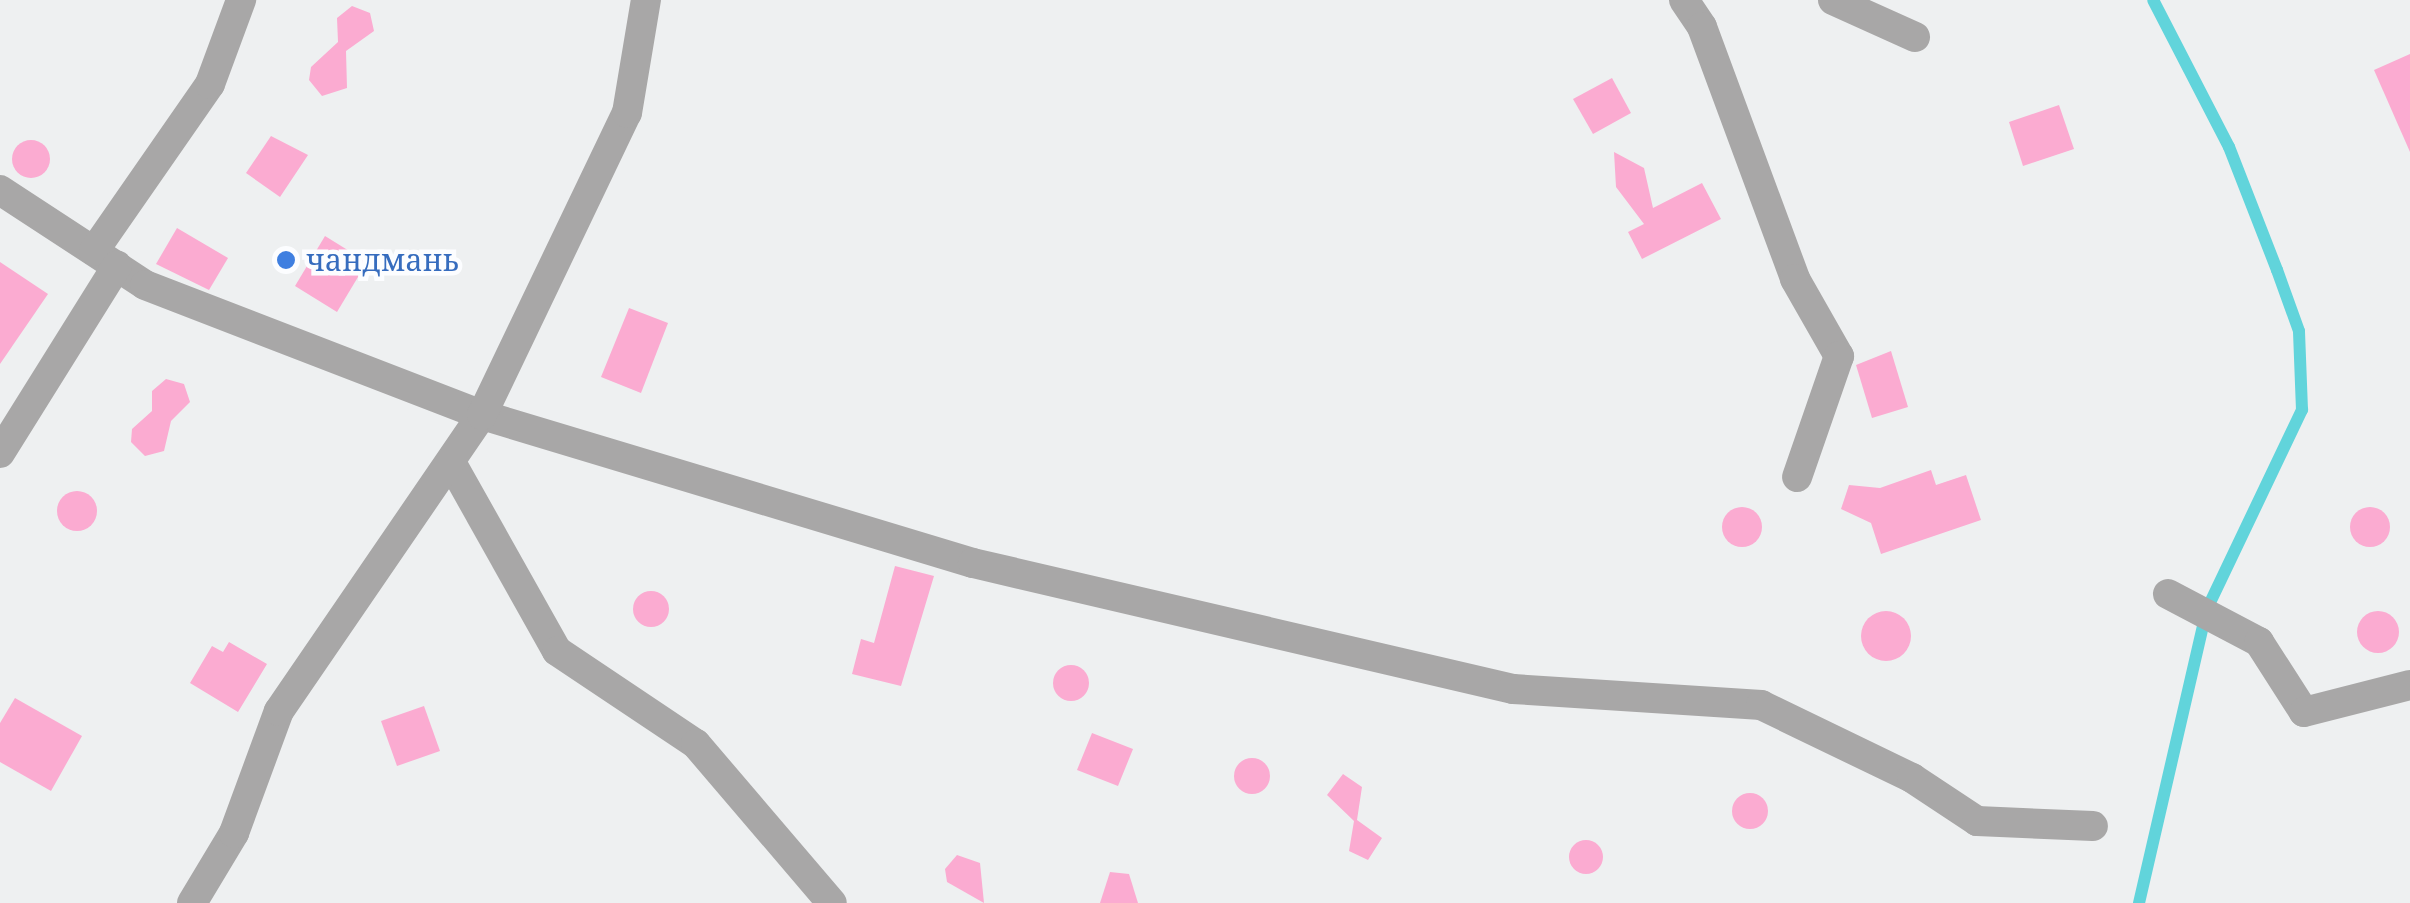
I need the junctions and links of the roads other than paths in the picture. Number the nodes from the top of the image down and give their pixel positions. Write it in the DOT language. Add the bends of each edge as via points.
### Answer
graph roads {
  1 [pos="241,0"];
  2 [pos="646,0"];
  3 [pos="1684,0"];
  4 [pos="1833,0"];
  5 [pos="1915,37"];
  6 [pos="0,190"];
  7 [pos="105,259"];
  8 [pos="482,415"];
  9 [pos="0,453"];
  10 [pos="452,464"];
  11 [pos="1798,477"];
  12 [pos="2175,597"];
  13 [pos="2410,685"];
  14 [pos="2093,826"];
  15 [pos="192,903"];
  16 [pos="832,903"];
  1 -- 7 [label="street" via="210,84"];
  2 -- 8 [label="street" via="627,113"];
  3 -- 11 [label="street" via="1702,26 1795,279 1838,356"];
  4 -- 5 [label="street"];
  6 -- 7 [label="street"];
  7 -- 8 [label="street" via="207,314"];
  7 -- 9 [label="street"];
  8 -- 10 [label="street"];
  8 -- 14 [label="street" via="973,562 1513,689 1761,705 1912,778 1977,821"];
  10 -- 15 [label="street" via="280,712 234,832"];
  10 -- 16 [label="street" via="557,650 696,744"];
  12 -- 13 [label="street" via="2259,642 2304,712"];
}
